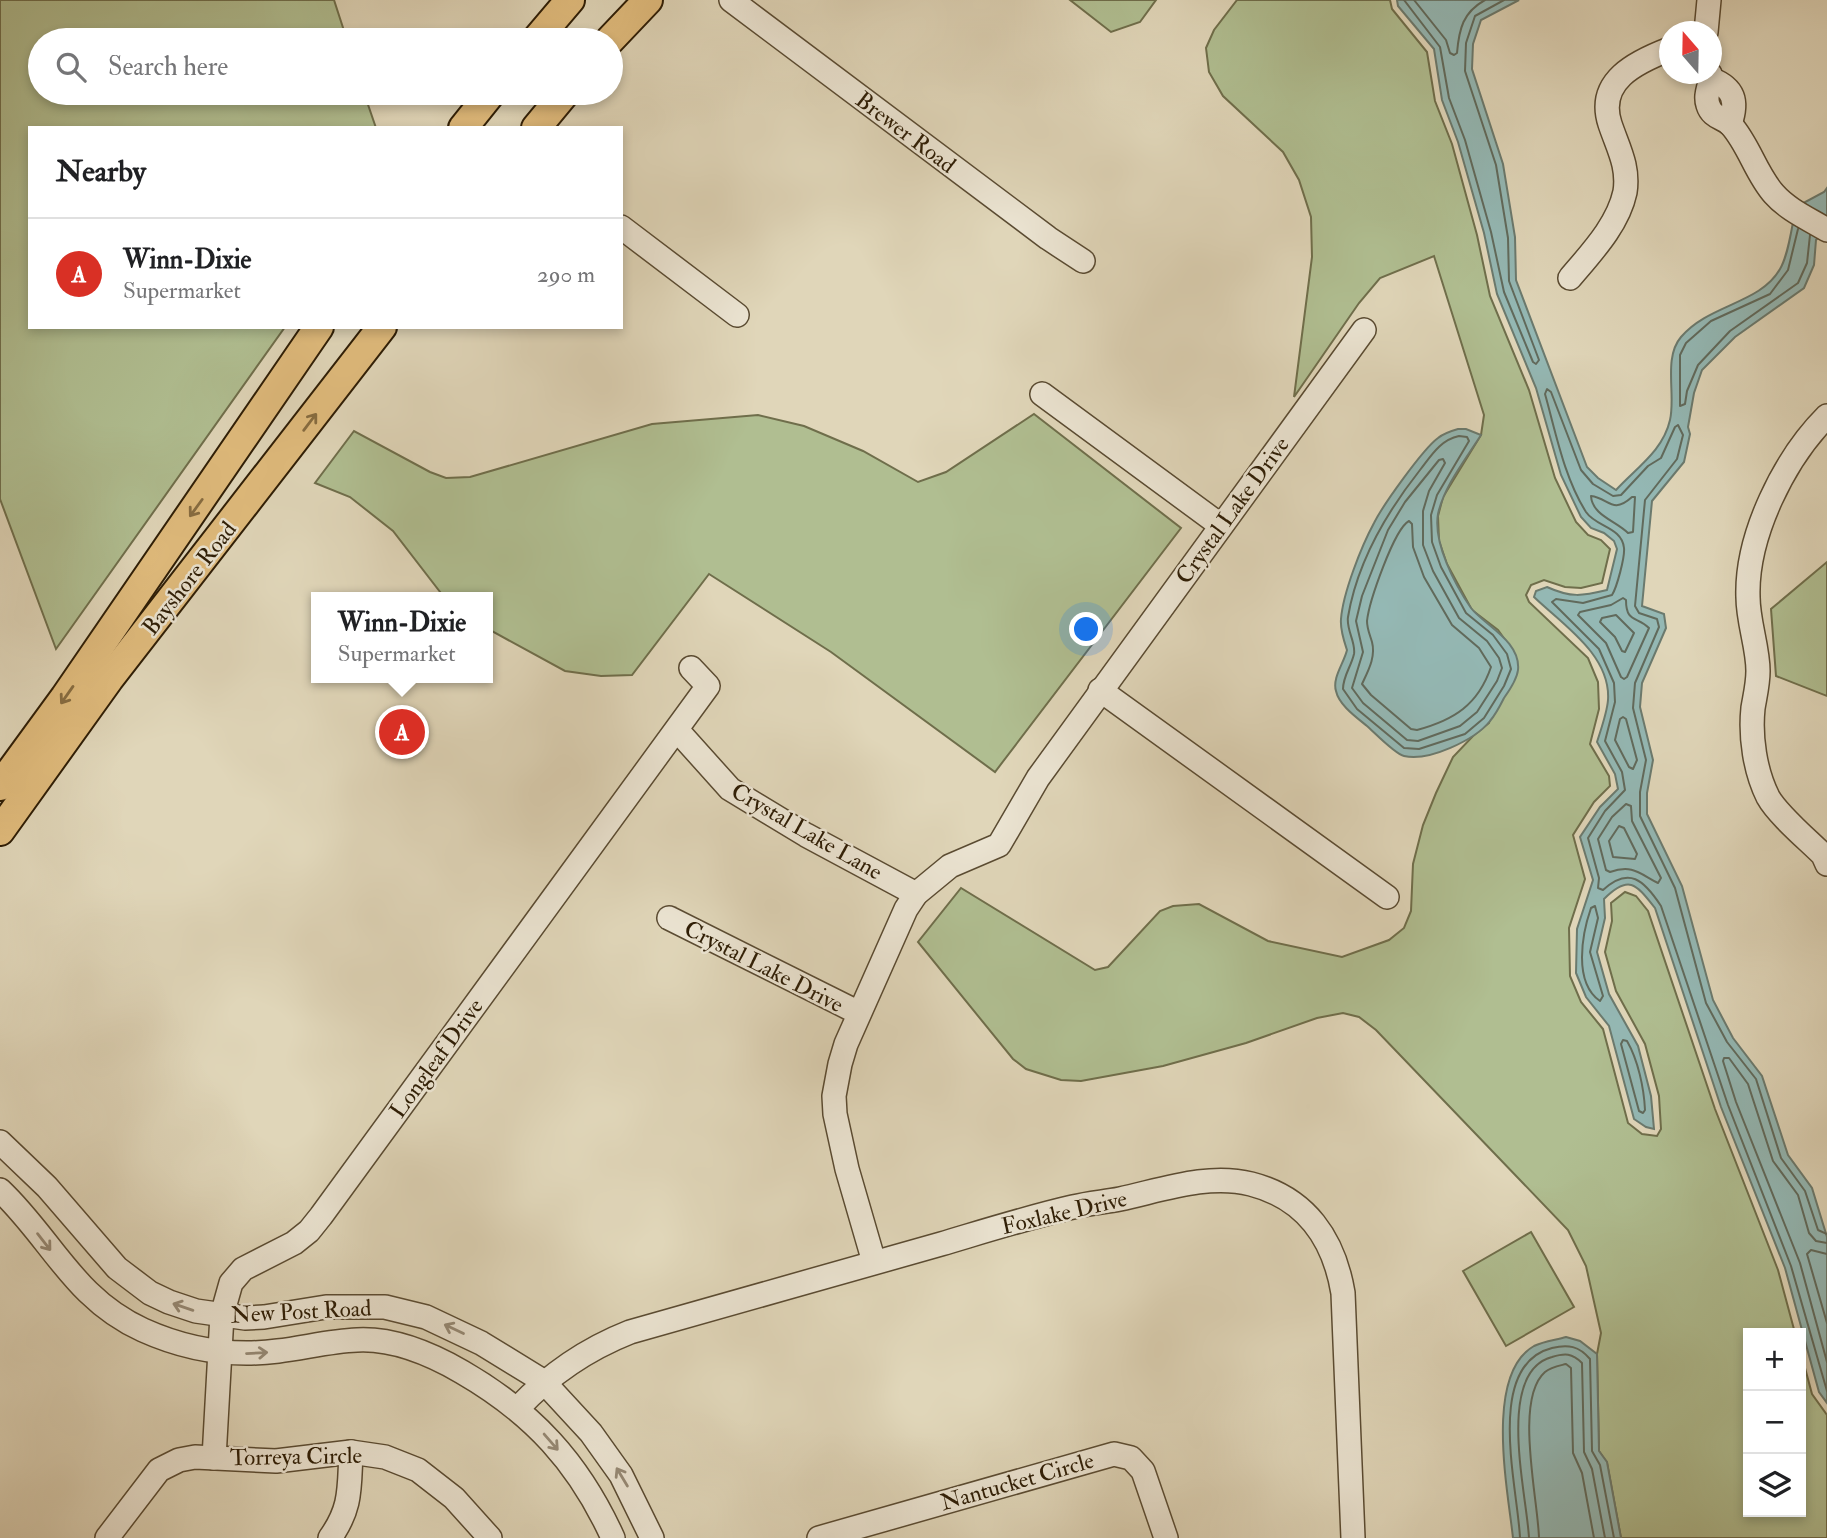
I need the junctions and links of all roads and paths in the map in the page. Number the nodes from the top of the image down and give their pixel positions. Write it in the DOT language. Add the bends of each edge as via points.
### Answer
graph roads {
  1 [pos="570,0"];
  2 [pos="648,0"];
  3 [pos="731,0"];
  4 [pos="1709,0"];
  5 [pos="1707,21"];
  6 [pos="546,28"];
  7 [pos="621,28"];
  8 [pos="1659,54"];
  9 [pos="1722,83"];
  10 [pos="481,105"];
  11 [pos="555,105"];
  12 [pos="465,126"];
  13 [pos="538,126"];
  14 [pos="623,229"];
  15 [pos="1827,230"];
  16 [pos="1083,261"];
  17 [pos="1570,278"];
  18 [pos="737,315"];
  19 [pos="318,329"];
  20 [pos="380,329"];
  21 [pos="1364,330"];
  22 [pos="1042,394"];
  23 [pos="1827,416"];
  24 [pos="235,452"];
  25 [pos="269,476"];
  26 [pos="1220,525"];
  27 [pos="691,668"];
  28 [pos="1100,690"];
  29 [pos="677,730"];
  30 [pos="0,786"];
  31 [pos="0,831"];
  32 [pos="1827,864"];
  33 [pos="916,894"];
  34 [pos="1387,897"];
  35 [pos="669,918"];
  36 [pos="859,1013"];
  37 [pos="0,1142"];
  38 [pos="0,1190"];
  39 [pos="874,1262"];
  40 [pos="150,1293"];
  41 [pos="222,1315"];
  42 [pos="127,1321"];
  43 [pos="220,1352"];
  44 [pos="543,1381"];
  45 [pos="518,1408"];
  46 [pos="351,1452"];
  47 [pos="214,1458"];
  48 [pos="107,1538"];
  49 [pos="330,1538"];
  50 [pos="490,1538"];
  51 [pos="613,1538"];
  52 [pos="652,1538"];
  53 [pos="819,1538"];
  54 [pos="1166,1538"];
  55 [pos="1353,1538"];
  1 -- 6 [label="main road"];
  2 -- 7 [label="main road"];
  3 -- 16 [label="street, Brewer Road"];
  4 -- 5 [label="street"];
  8 -- 17 [label="street" via="1624,73 1611,86 1606,104 1624,157 1624,193 1610,226"];
  9 -- 15 [label="street" via="1735,108 1730,124 1773,193"];
  10 -- 12 [label="main road"];
  11 -- 13 [label="main road"];
  14 -- 18 [label="street"];
  19 -- 24 [label="main road, Bayshore Road"];
  25 -- 20 [label="main road, Bayshore Road, one-way"];
  21 -- 26 [label="street, Crystal Lake Drive"];
  22 -- 26 [label="street"];
  23 -- 32 [label="street" via="1790,462 1758,530 1749,563 1748,597 1758,670 1752,726 1758,764 1769,797"];
  24 -- 25 [label="main road"];
  24 -- 30 [label="main road, Bayshore Road, one-way"];
  25 -- 31 [label="main road, Bayshore Road" via="109,680"];
  26 -- 28 [label="street, Crystal Lake Drive"];
  27 -- 29 [label="street, Longleaf Drive" via="708,686"];
  28 -- 33 [label="street, Crystal Lake Drive" via="1038,778 999,845 950,866"];
  28 -- 34 [label="street"];
  29 -- 33 [label="street, Crystal Lake Lane" via="730,789"];
  29 -- 41 [label="street, Longleaf Drive" via="321,1216 294,1243 243,1269 230,1283"];
  33 -- 36 [label="street, Crystal Lake Drive"];
  35 -- 36 [label="street, Crystal Lake Drive"];
  36 -- 39 [label="street, Crystal Lake Drive" via="840,1063 835,1114"];
  37 -- 40 [label="street, New Post Road" via="47,1187 110,1261"];
  38 -- 42 [label="street, New Post Road, one-way" via="73,1278"];
  39 -- 44 [label="street, Foxlake Drive" via="630,1332 589,1351"];
  39 -- 55 [label="street, Foxlake Drive" via="1075,1206 1203,1181 1248,1183 1291,1201 1322,1233 1339,1271"];
  41 -- 40 [label="street, New Post Road, one-way" via="196,1311"];
  40 -- 42 [label="street"];
  41 -- 43 [label="street, Longleaf Drive"];
  44 -- 41 [label="street, New Post Road, one-way" via="463,1333 406,1311 364,1306 264,1317"];
  42 -- 43 [label="street, New Post Road" via="177,1343"];
  43 -- 45 [label="street, New Post Road, one-way" via="276,1352 360,1339 385,1342 450,1365"];
  43 -- 47 [label="street, Longleaf Drive"];
  44 -- 45 [label="street, Foxlake Drive"];
  52 -- 44 [label="street, New Post Road, one-way" via="607,1454"];
  45 -- 51 [label="street, New Post Road, one-way" via="567,1461"];
  46 -- 47 [label="street, Torreya Circle" via="276,1461"];
  46 -- 49 [label="street" via="345,1514"];
  46 -- 50 [label="street, Torreya Circle" via="385,1457 418,1470 454,1498"];
  47 -- 48 [label="street, Torreya Circle" via="179,1460 159,1470"];
  53 -- 54 [label="street, Nantucket Circle" via="1114,1454 1131,1458 1143,1471"];
}
